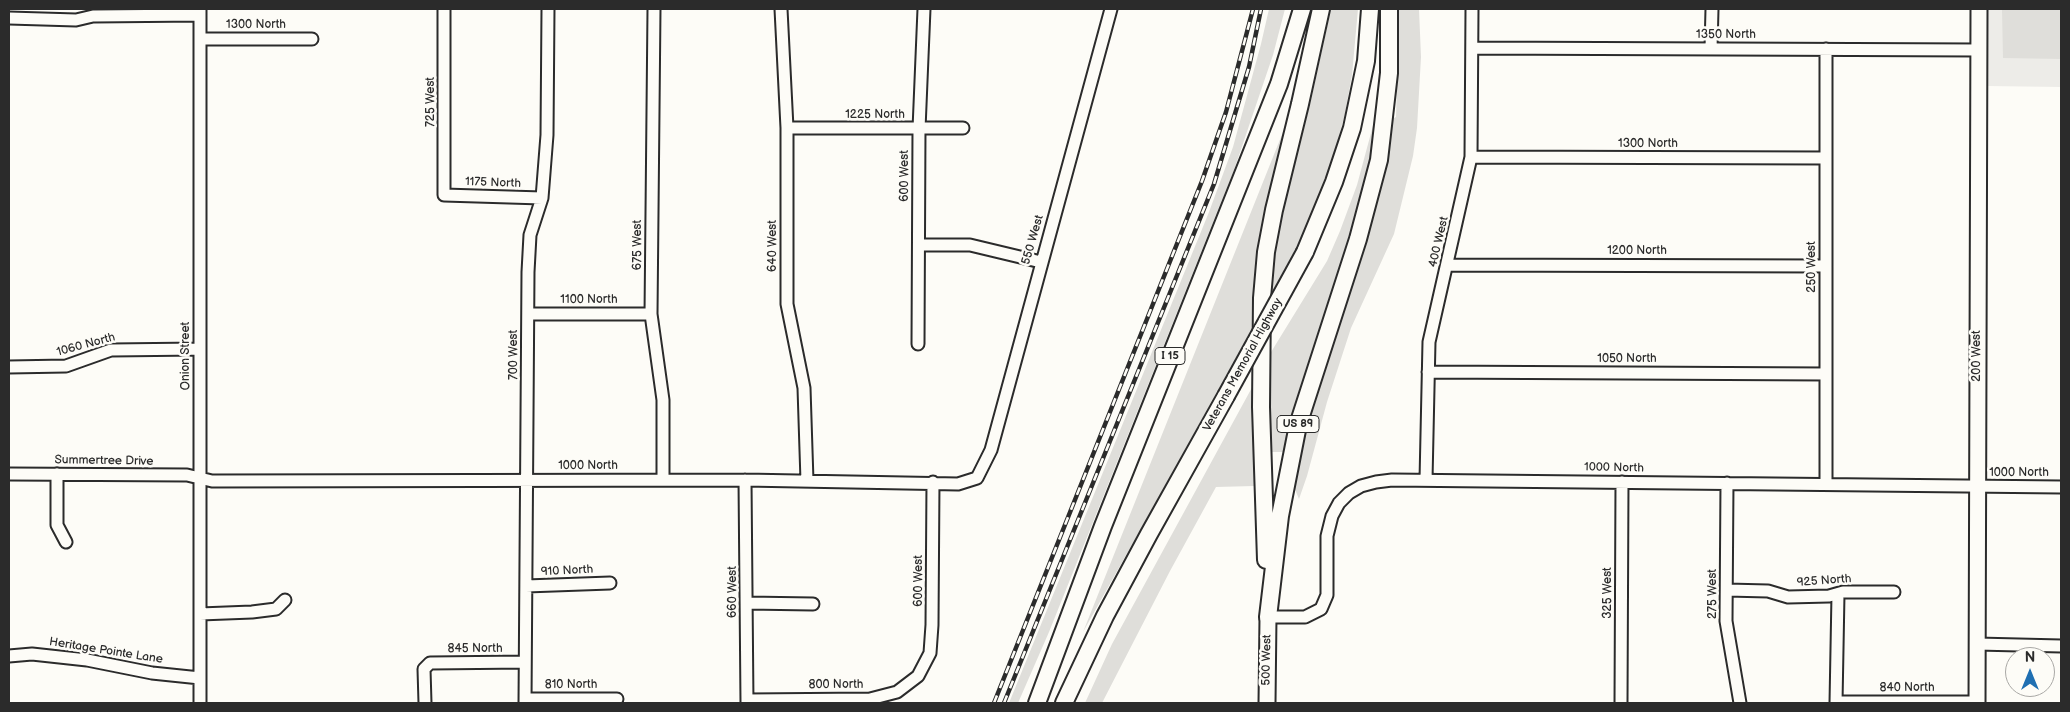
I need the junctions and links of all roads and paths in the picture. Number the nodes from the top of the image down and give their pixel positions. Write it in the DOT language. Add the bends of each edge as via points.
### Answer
graph roads {
  1 [pos="444,9"];
  2 [pos="548,9"];
  3 [pos="654,9"];
  4 [pos="780,9"];
  5 [pos="924,9"];
  6 [pos="1111,9"];
  7 [pos="1302,9"];
  8 [pos="1320,9"];
  9 [pos="1370,9"];
  10 [pos="1389,9"];
  11 [pos="1472,9"];
  12 [pos="1712,9"];
  13 [pos="1980,9"];
  14 [pos="200,12"];
  15 [pos="9,18"];
  16 [pos="200,39"];
  17 [pos="312,39"];
  18 [pos="1472,48"];
  19 [pos="1712,48"];
  20 [pos="1826,49"];
  21 [pos="1979,50"];
  22 [pos="787,128"];
  23 [pos="963,128"];
  24 [pos="919,129"];
  25 [pos="1471,157"];
  26 [pos="1826,158"];
  27 [pos="444,195"];
  28 [pos="542,198"];
  29 [pos="919,245"];
  30 [pos="1041,262"];
  31 [pos="1448,265"];
  32 [pos="1826,266"];
  33 [pos="528,314"];
  34 [pos="651,314"];
  35 [pos="918,344"];
  36 [pos="199,349"];
  37 [pos="9,367"];
  38 [pos="1428,372"];
  39 [pos="1826,374"];
  40 [pos="9,474"];
  41 [pos="57,474"];
  42 [pos="199,478"];
  43 [pos="977,478"];
  44 [pos="527,480"];
  45 [pos="662,480"];
  46 [pos="745,480"];
  47 [pos="1426,480"];
  48 [pos="807,481"];
  49 [pos="933,482"];
  50 [pos="1622,482"];
  51 [pos="1727,483"];
  52 [pos="1826,484"];
  53 [pos="1976,486"];
  54 [pos="2061,487"];
  55 [pos="66,542"];
  56 [pos="610,583"];
  57 [pos="526,586"];
  58 [pos="1727,590"];
  59 [pos="1894,592"];
  60 [pos="1838,594"];
  61 [pos="285,600"];
  62 [pos="747,603"];
  63 [pos="814,604"];
  64 [pos="200,614"];
  65 [pos="1268,617"];
  66 [pos="1977,644"];
  67 [pos="2061,646"];
  68 [pos="9,656"];
  69 [pos="524,662"];
  70 [pos="918,676"];
  71 [pos="200,678"];
  72 [pos="617,699"];
  73 [pos="525,701"];
  74 [pos="747,702"];
  75 [pos="1917,702"];
  76 [pos="1977,702"];
  77 [pos="200,703"];
  78 [pos="425,703"];
  79 [pos="1037,703"];
  80 [pos="1064,703"];
  81 [pos="1267,703"];
  82 [pos="1621,703"];
  83 [pos="1740,703"];
  84 [pos="1836,703"];
  1 -- 27 [label="street, 725 West"];
  2 -- 28 [label="street, 700 West" via="547,135"];
  3 -- 34 [label="street, 675 West"];
  4 -- 22 [label="street, 640 West"];
  5 -- 24 [label="street, 600 West"];
  6 -- 30 [label="street, 550 West"];
  7 -- 79 [label="highway, I 15" via="1279,84 1103,526"];
  8 -- 65 [label="highway, US 89" via="1274,210 1262,298 1261,406"];
  9 -- 80 [label="highway, Veterans Memorial Highway, bridge" via="1366,61 1352,128 1306,252 1149,534"];
  10 -- 65 [label="highway, US 89" via="1389,74 1379,160 1358,239 1298,425 1280,516"];
  11 -- 18 [label="street, 400 West"];
  12 -- 19 [label="street"];
  13 -- 21 [label="main road, 200 West"];
  14 -- 15 [label="street" via="93,16 76,20"];
  14 -- 16 [label="street, Onion Street"];
  16 -- 17 [label="street, 1300 North"];
  16 -- 36 [label="street, Onion Street"];
  18 -- 19 [label="street, 1350 North"];
  18 -- 25 [label="street, 400 West"];
  19 -- 20 [label="street, 1350 North"];
  20 -- 21 [label="street, 1350 North"];
  20 -- 26 [label="street, 250 West"];
  21 -- 53 [label="main road, 200 West"];
  22 -- 24 [label="street, 1225 North"];
  22 -- 48 [label="street, 640 West" via="787,304 804,388"];
  23 -- 24 [label="street, 1225 North"];
  24 -- 29 [label="street, 600 West"];
  25 -- 26 [label="street, 1300 North"];
  25 -- 31 [label="street, 400 West"];
  26 -- 32 [label="street, 250 West"];
  27 -- 28 [label="street, 1175 North"];
  28 -- 33 [label="street, 700 West" via="530,235"];
  29 -- 30 [label="street" via="970,245"];
  29 -- 35 [label="street, 600 West"];
  30 -- 43 [label="street, 550 West" via="991,450"];
  31 -- 32 [label="street, 1200 North"];
  31 -- 38 [label="street, 400 West" via="1429,342"];
  32 -- 39 [label="street, 250 West"];
  33 -- 34 [label="street, 1100 North"];
  33 -- 44 [label="street, 700 West"];
  34 -- 45 [label="street, 675 West" via="663,400"];
  36 -- 37 [label="street, 1060 North" via="111,350 66,366"];
  36 -- 42 [label="street, Onion Street"];
  38 -- 39 [label="street, 1050 North"];
  38 -- 47 [label="street, 400 West"];
  39 -- 52 [label="street, 250 West"];
  40 -- 41 [label="street, Summertree Drive"];
  41 -- 42 [label="street, Summertree Drive"];
  41 -- 55 [label="street" via="57,525"];
  42 -- 44 [label="street, 1000 North" via="212,481"];
  42 -- 64 [label="street, Onion Street"];
  43 -- 49 [label="street, 1000 North" via="958,484"];
  44 -- 45 [label="street, 1000 North"];
  44 -- 57 [label="street, 700 West"];
  45 -- 46 [label="street, 1000 North"];
  46 -- 48 [label="street, 1000 North"];
  46 -- 62 [label="street, 660 West"];
  47 -- 50 [label="street, 1000 North"];
  47 -- 65 [label="street, 1000 North" via="1376,482 1349,493 1335,509 1328,529 1327,595 1321,609 1305,617"];
  48 -- 49 [label="street, 1000 North"];
  49 -- 70 [label="street, 600 West" via="930,652"];
  50 -- 51 [label="street, 1000 North"];
  50 -- 82 [label="street, 325 West"];
  51 -- 52 [label="street, 1000 North"];
  51 -- 58 [label="street, 275 West"];
  52 -- 53 [label="street, 1000 North"];
  53 -- 54 [label="street, 1000 North"];
  53 -- 66 [label="main road, 200 West"];
  56 -- 57 [label="street, 910 North"];
  57 -- 69 [label="street, 700 West"];
  58 -- 60 [label="street, 925 North" via="1768,591 1788,597"];
  58 -- 83 [label="street, 275 West" via="1727,629"];
  59 -- 60 [label="street, 925 North"];
  60 -- 84 [label="street"];
  61 -- 64 [label="street" via="276,608 252,612"];
  62 -- 63 [label="street"];
  62 -- 74 [label="street, 660 West"];
  64 -- 71 [label="street, Onion Street"];
  65 -- 81 [label="main road, 500 West / US 89"];
  66 -- 67 [label="street"];
  66 -- 76 [label="main road, 200 West"];
  68 -- 71 [label="street, Heritage Pointe Lane" via="32,654 68,658"];
  69 -- 73 [label="street, 700 West"];
  69 -- 78 [label="street, 845 North" via="434,662 424,670"];
  70 -- 74 [label="street, 800 North" via="897,692 870,699"];
  71 -- 77 [label="street, Onion Street"];
  72 -- 73 [label="street, 810 North"];
  75 -- 76 [label="street, 840 North"];
  75 -- 84 [label="street, 840 North"];
}
